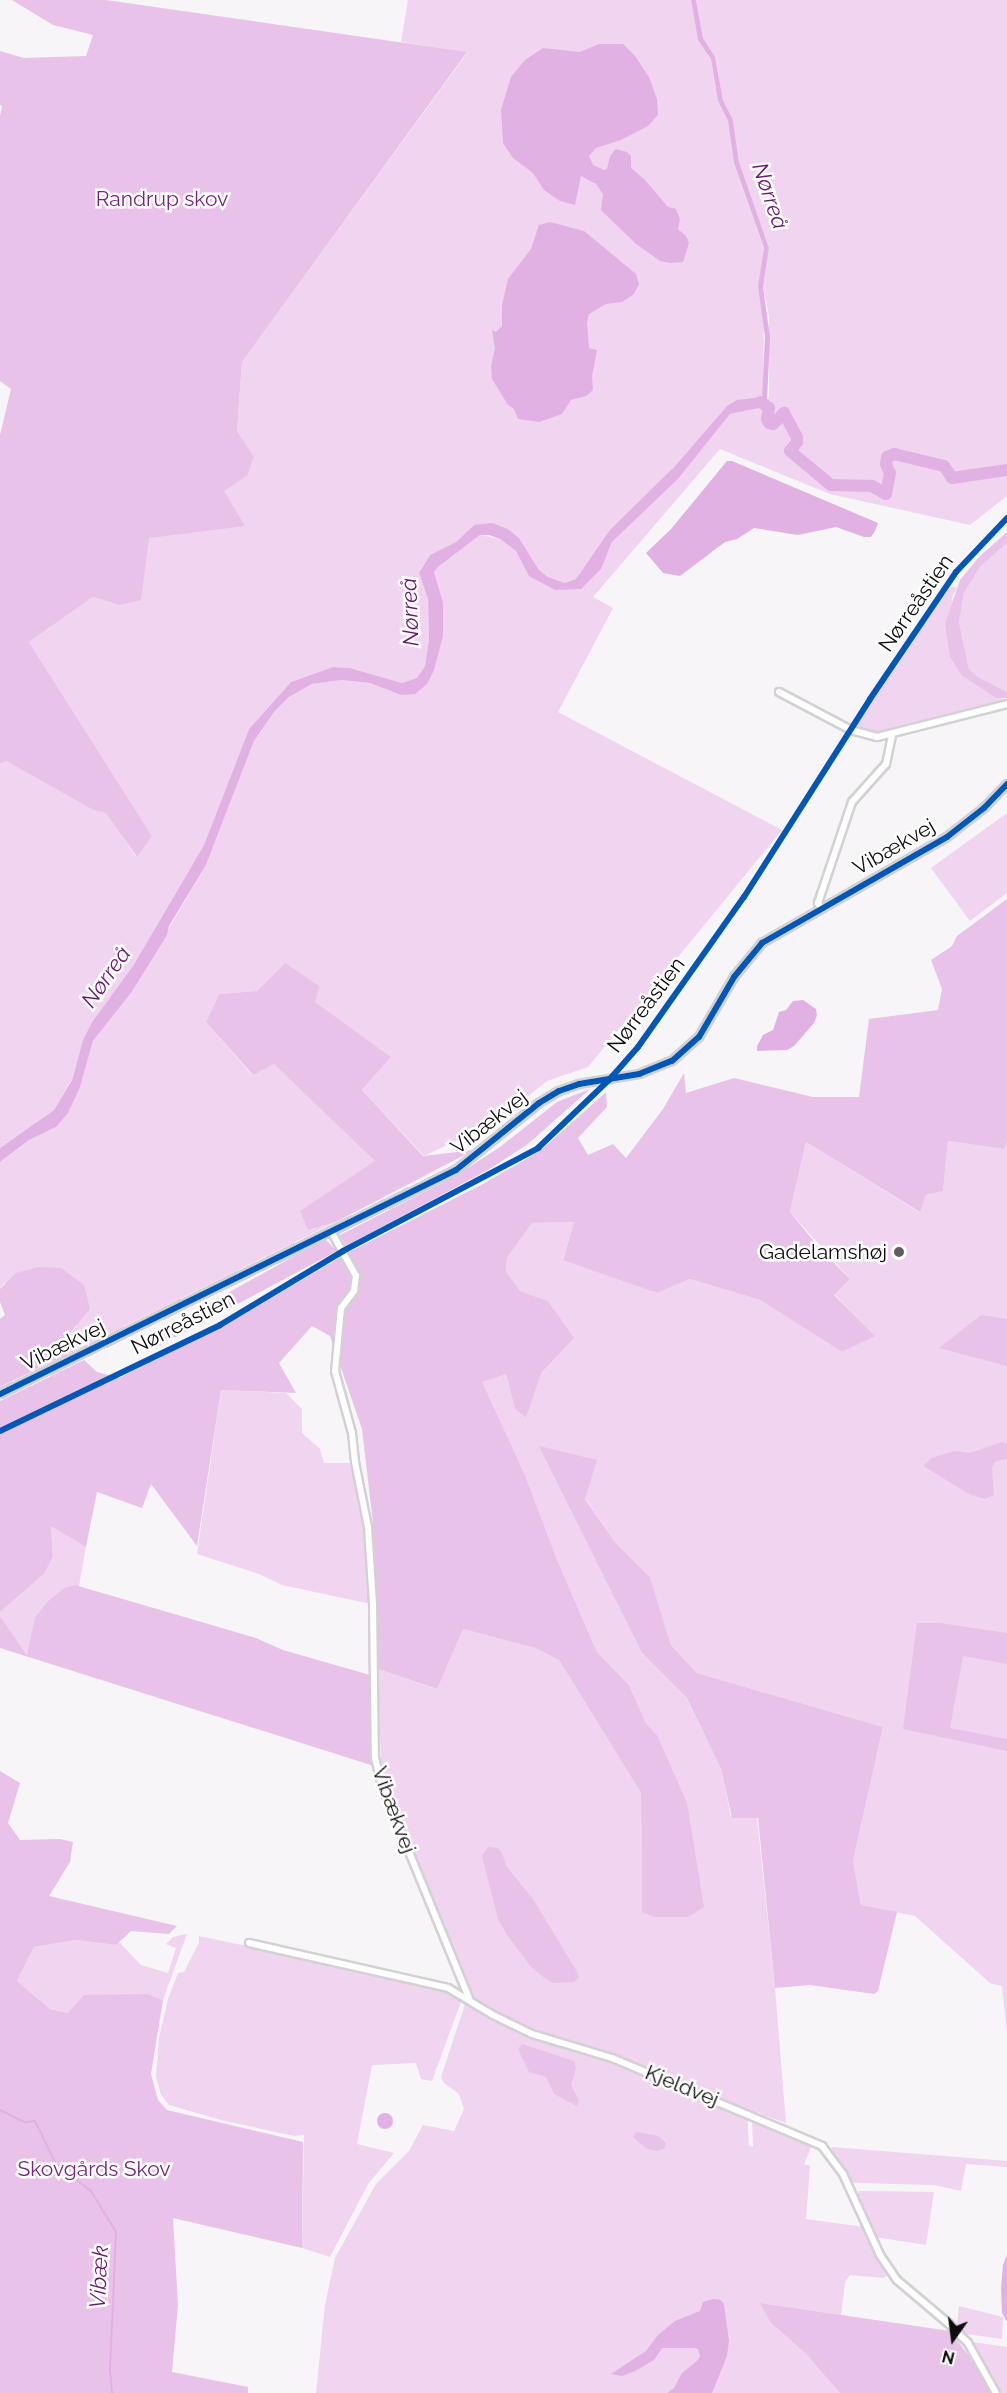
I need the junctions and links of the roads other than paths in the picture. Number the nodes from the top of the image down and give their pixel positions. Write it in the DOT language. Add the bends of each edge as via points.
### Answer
graph roads {
  1 [pos="779,692"];
  2 [pos="1007,704"];
  3 [pos="892,735"];
  4 [pos="1007,784"];
  5 [pos="821,908"];
  6 [pos="331,1231"];
  7 [pos="0,1394"];
  8 [pos="249,1943"];
  9 [pos="469,1998"];
  10 [pos="996,2393"];
  1 -- 3 [label="street" via="865,735"];
  2 -- 3 [label="street"];
  3 -- 5 [label="street, Vibækvej" via="886,764 852,802 818,903"];
  4 -- 5 [label="street, Vibækvej" via="947,837"];
  5 -- 6 [label="street, Vibækvej" via="762,943 740,968 699,1037 672,1061 639,1074 559,1091 456,1170"];
  6 -- 7 [label="street, Vibækvej"];
  6 -- 9 [label="street, Vibækvej" via="357,1276 354,1292 341,1308 335,1371 352,1433 368,1527 375,1758 382,1786"];
  8 -- 9 [label="street, Kjeldvej" via="426,1981"];
  9 -- 10 [label="street, Kjeldvej" via="532,2034 612,2058 822,2146 843,2174 880,2255 897,2280 968,2343"];
}
